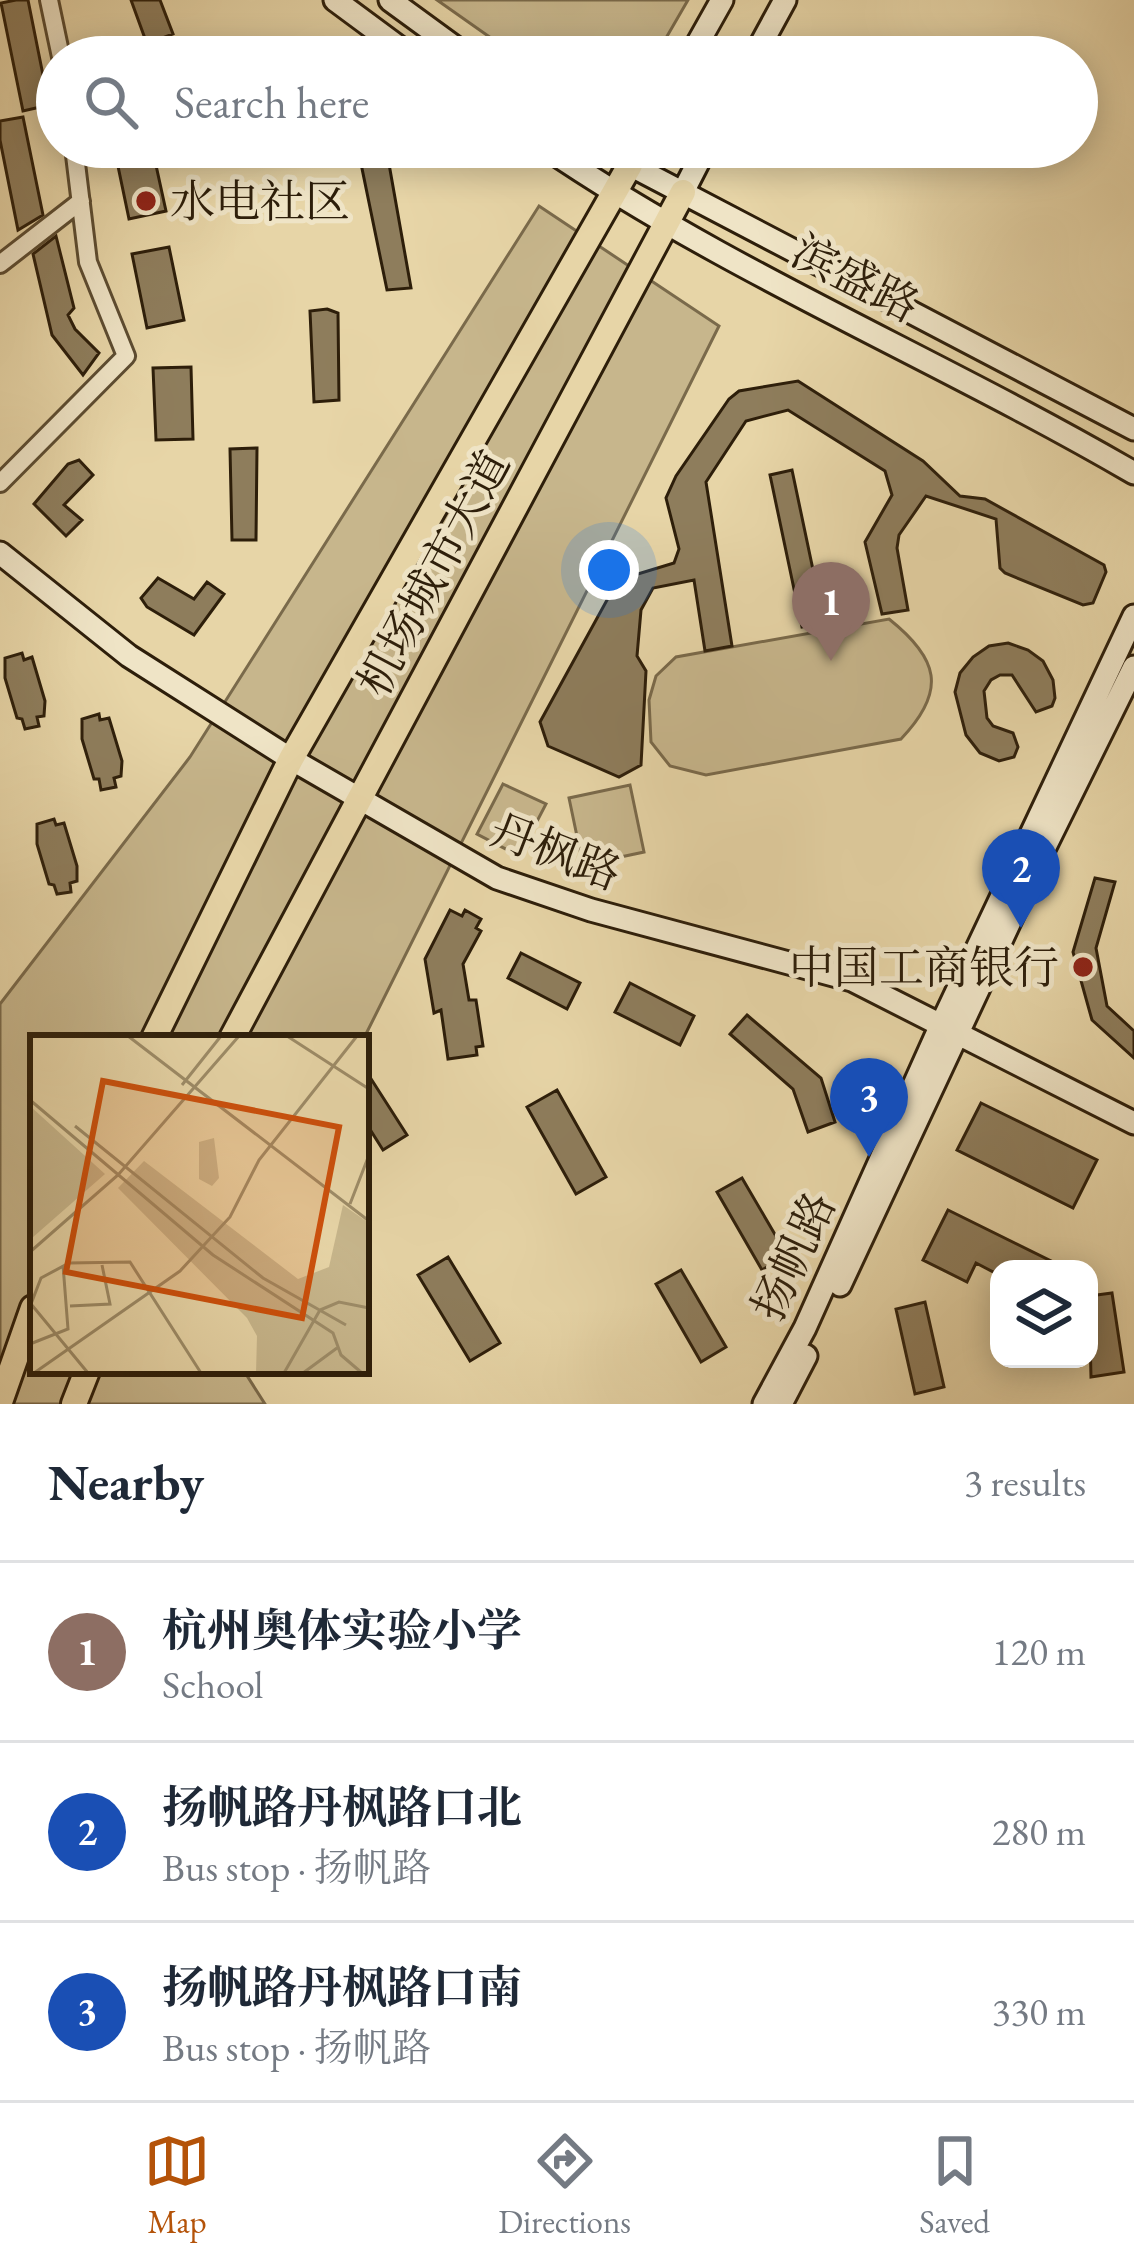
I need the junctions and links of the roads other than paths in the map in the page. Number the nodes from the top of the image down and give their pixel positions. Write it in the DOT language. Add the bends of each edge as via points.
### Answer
graph roads {
  1 [pos="49,0"];
  2 [pos="335,0"];
  3 [pos="390,0"];
  4 [pos="722,0"];
  5 [pos="785,0"];
  6 [pos="57,36"];
  7 [pos="384,36"];
  8 [pos="439,36"];
  9 [pos="702,36"];
  10 [pos="765,36"];
  11 [pos="77,168"];
  12 [pos="576,168"];
  13 [pos="628,168"];
  14 [pos="651,168"];
  15 [pos="695,168"];
  16 [pos="683,192"];
  17 [pos="613,193"];
  18 [pos="81,201"];
  19 [pos="668,225"];
  20 [pos="0,264"];
  21 [pos="1134,429"];
  22 [pos="1134,473"];
  23 [pos="0,483"];
  24 [pos="0,553"];
  25 [pos="1134,616"];
  26 [pos="1134,668"];
  27 [pos="291,759"];
  28 [pos="360,797"];
  29 [pos="949,1031"];
  30 [pos="155,1035"];
  31 [pos="234,1035"];
  32 [pos="1134,1123"];
  33 [pos="30,1317"];
  34 [pos="86,1374"];
  35 [pos="0,1402"];
  36 [pos="74,1404"];
  37 [pos="764,1404"];
  38 [pos="781,1404"];
  1 -- 6 [label="street"];
  2 -- 7 [label="main road"];
  3 -- 8 [label="main road"];
  4 -- 9 [label="main road"];
  5 -- 10 [label="main road"];
  11 -- 18 [label="street"];
  12 -- 17 [label="main road, 滨盛路"];
  13 -- 17 [label="main road, 机场城市大道"];
  14 -- 16 [label="main road, 滨盛路"];
  15 -- 16 [label="main road, 机场城市大道"];
  16 -- 19 [label="main road, 机场城市大道"];
  16 -- 21 [label="main road, 滨盛路"];
  17 -- 19 [label="main road, 滨盛路"];
  17 -- 27 [label="main road, 机场城市大道"];
  18 -- 20 [label="street"];
  18 -- 23 [label="street" via="88,262 126,356"];
  19 -- 22 [label="main road, 滨盛路"];
  19 -- 28 [label="main road, 机场城市大道"];
  24 -- 27 [label="main road, 丹枫路" via="129,656"];
  25 -- 29 [label="main road, 扬帆路"];
  26 -- 29 [label="main road"];
  27 -- 28 [label="main road, 丹枫路"];
  27 -- 30 [label="main road, 机场城市大道"];
  28 -- 29 [label="main road, 丹枫路" via="497,878 851,980"];
  28 -- 31 [label="main road, 机场城市大道"];
  29 -- 32 [label="main road, 丹枫路"];
  29 -- 37 [label="main road, 扬帆路"];
  29 -- 38 [label="main road"];
  33 -- 35 [label="main road"];
  34 -- 36 [label="main road"];
}
